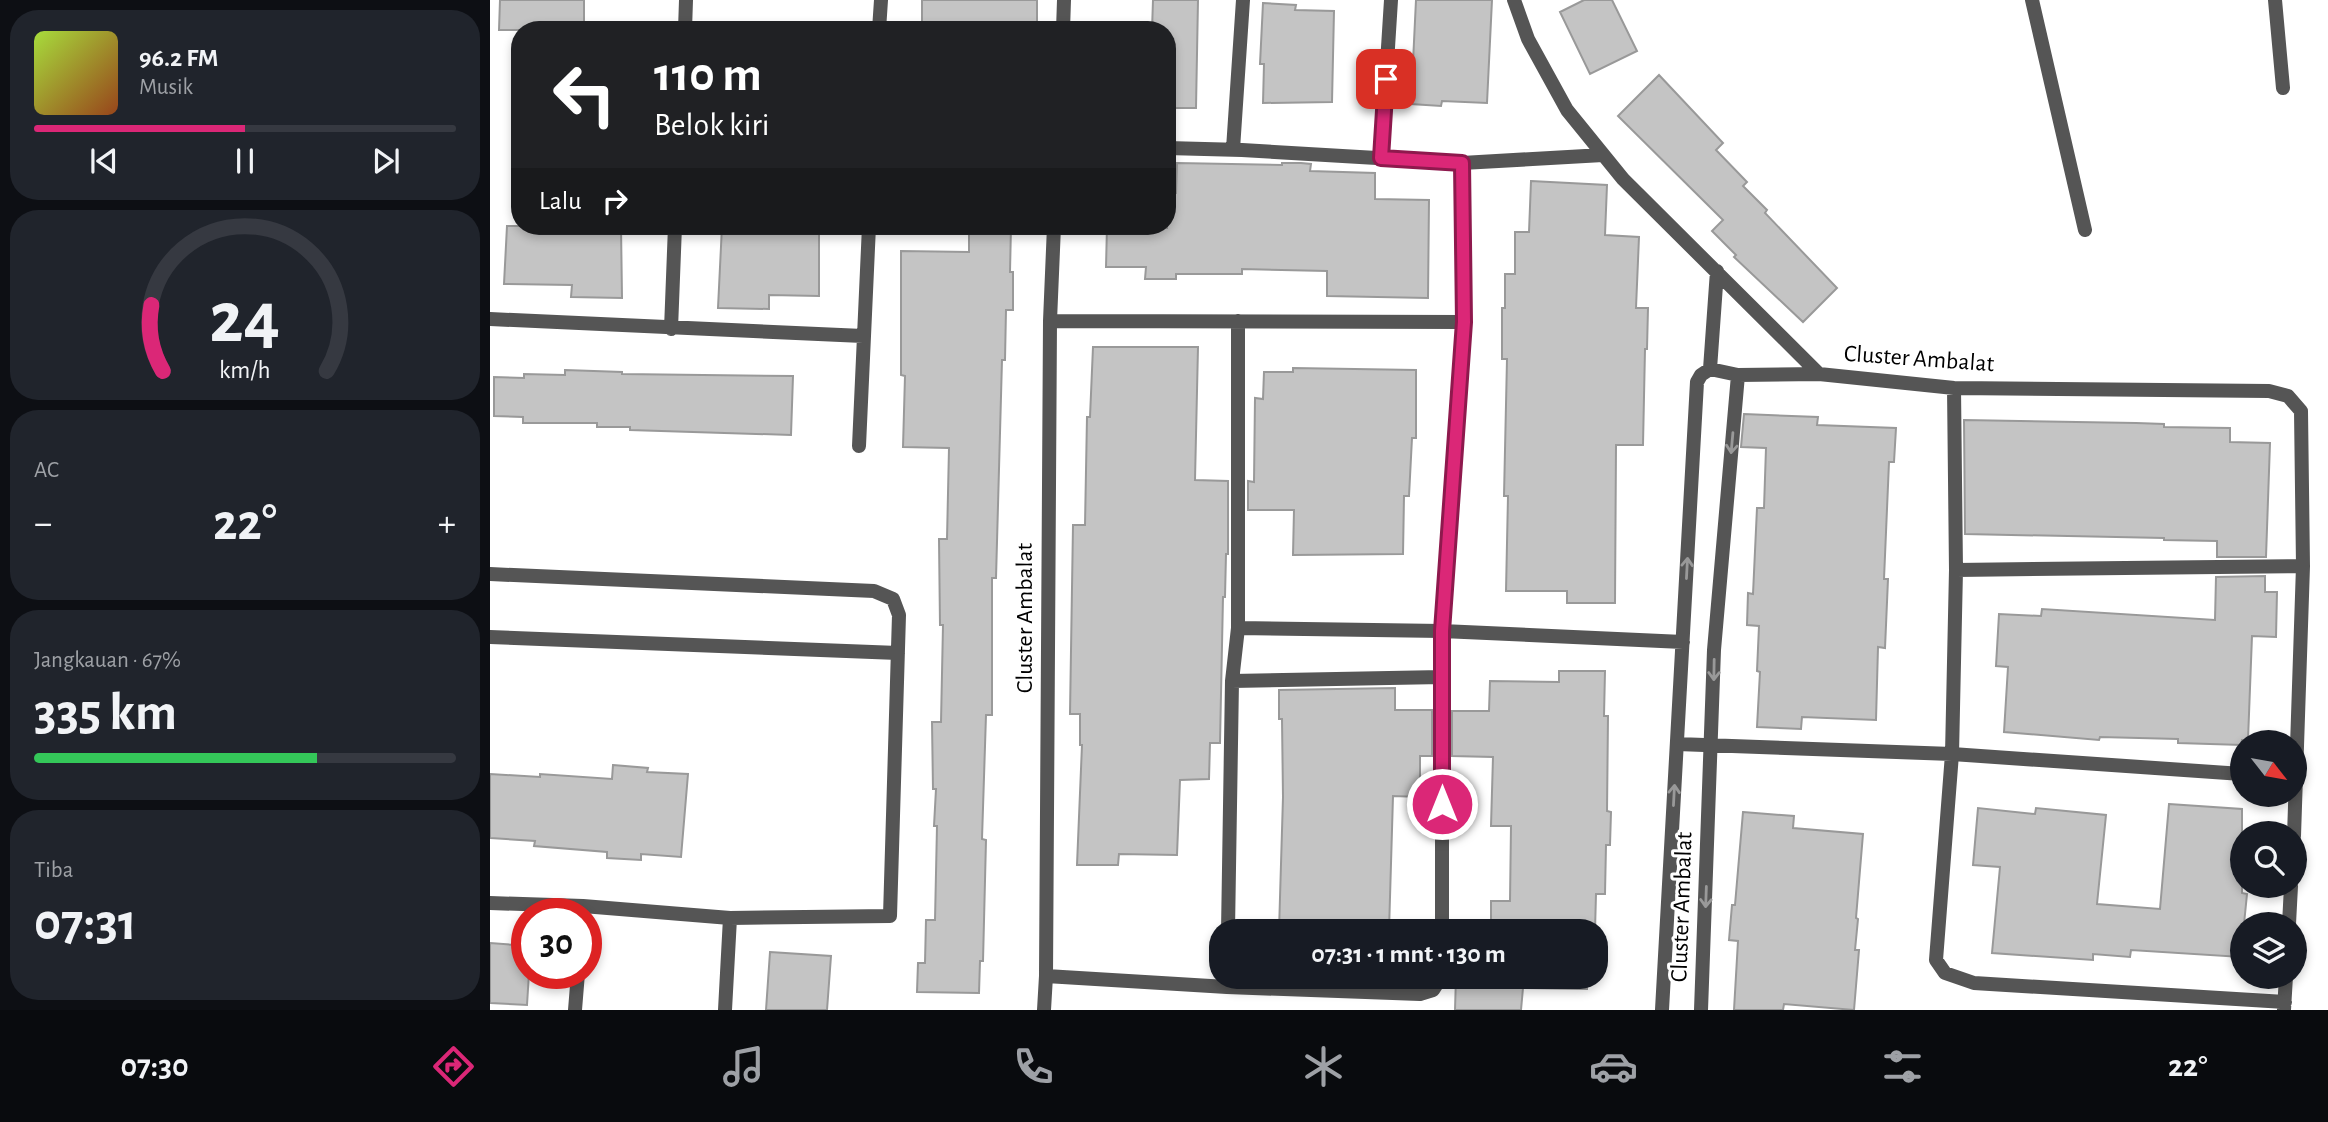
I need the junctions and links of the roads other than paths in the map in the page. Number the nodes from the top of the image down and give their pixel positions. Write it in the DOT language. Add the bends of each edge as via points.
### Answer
graph roads {
  1 [pos="686,0"];
  2 [pos="881,0"];
  3 [pos="1064,0"];
  4 [pos="1244,0"];
  5 [pos="1391,0"];
  6 [pos="1514,0"];
  7 [pos="2032,0"];
  8 [pos="2274,0"];
  9 [pos="685,21"];
  10 [pos="880,21"];
  11 [pos="1063,21"];
  12 [pos="2283,88"];
  13 [pos="1176,148"];
  14 [pos="1233,149"];
  15 [pos="1603,155"];
  16 [pos="1381,158"];
  17 [pos="1462,163"];
  18 [pos="2085,230"];
  19 [pos="675,235"];
  20 [pos="869,235"];
  21 [pos="1054,235"];
  22 [pos="1717,271"];
  23 [pos="490,319"];
  24 [pos="1049,321"];
  25 [pos="1238,321"];
  26 [pos="1464,322"];
  27 [pos="670,329"];
  28 [pos="863,336"];
  29 [pos="1710,369"];
  30 [pos="1819,374"];
  31 [pos="1738,375"];
  32 [pos="1954,388"];
  33 [pos="859,446"];
  34 [pos="2303,566"];
  35 [pos="1956,570"];
  36 [pos="490,574"];
  37 [pos="1238,628"];
  38 [pos="1442,631"];
  39 [pos="490,637"];
  40 [pos="1683,642"];
  41 [pos="898,653"];
  42 [pos="1441,677"];
  43 [pos="1232,681"];
  44 [pos="2298,730"];
  45 [pos="1677,744"];
  46 [pos="1712,747"];
  47 [pos="1952,754"];
  48 [pos="2230,773"];
  49 [pos="490,903"];
  50 [pos="511,905"];
  51 [pos="602,911"];
  52 [pos="730,918"];
  53 [pos="1228,919"];
  54 [pos="1442,919"];
  55 [pos="1046,976"];
  56 [pos="1209,981"];
  57 [pos="577,989"];
  58 [pos="1340,989"];
  59 [pos="1434,989"];
  60 [pos="2285,1006"];
  61 [pos="575,1010"];
  62 [pos="724,1010"];
  63 [pos="1044,1010"];
  64 [pos="1662,1010"];
  65 [pos="1701,1010"];
  1 -- 9 [label="street"];
  2 -- 10 [label="street"];
  3 -- 11 [label="street"];
  4 -- 14 [label="street"];
  5 -- 16 [label="street"];
  6 -- 15 [label="street" via="1528,39 1567,110"];
  7 -- 18 [label="street"];
  8 -- 12 [label="street"];
  13 -- 14 [label="street"];
  14 -- 16 [label="street"];
  15 -- 17 [label="street"];
  15 -- 22 [label="street"];
  16 -- 17 [label="street"];
  17 -- 26 [label="street"];
  19 -- 27 [label="street"];
  20 -- 28 [label="street"];
  21 -- 24 [label="street, Cluster Ambalat"];
  22 -- 29 [label="street"];
  22 -- 30 [label="street"];
  23 -- 27 [label="street"];
  24 -- 25 [label="street"];
  24 -- 55 [label="street, Cluster Ambalat"];
  25 -- 26 [label="street"];
  25 -- 37 [label="street"];
  26 -- 38 [label="street"];
  27 -- 28 [label="street"];
  28 -- 33 [label="street"];
  29 -- 31 [label="street"];
  40 -- 29 [label="street, one-way" via="1697,382"];
  30 -- 31 [label="street, Cluster Ambalat"];
  30 -- 32 [label="street, Cluster Ambalat"];
  31 -- 46 [label="street, Cluster Ambalat, one-way" via="1714,650"];
  32 -- 34 [label="street, Cluster Ambalat" via="2269,391 2288,396 2301,411"];
  32 -- 35 [label="street"];
  34 -- 35 [label="street"];
  34 -- 44 [label="street, Cluster Ambalat"];
  35 -- 47 [label="street"];
  36 -- 41 [label="street" via="874,592 893,598 899,615"];
  37 -- 38 [label="street"];
  37 -- 43 [label="street"];
  38 -- 40 [label="street"];
  38 -- 42 [label="street"];
  39 -- 41 [label="street"];
  40 -- 45 [label="street"];
  41 -- 52 [label="street" via="890,916"];
  42 -- 43 [label="street"];
  42 -- 54 [label="street"];
  43 -- 53 [label="street"];
  45 -- 46 [label="street"];
  64 -- 45 [label="street, one-way"];
  46 -- 47 [label="street"];
  46 -- 65 [label="street, Cluster Ambalat, one-way"];
  47 -- 48 [label="street"];
  47 -- 60 [label="street" via="1936,960 1945,972 1974,983"];
  49 -- 50 [label="street"];
  51 -- 52 [label="street"];
  52 -- 62 [label="street"];
  55 -- 56 [label="street"];
  55 -- 63 [label="street, Cluster Ambalat"];
  57 -- 61 [label="street"];
  58 -- 59 [label="street" via="1420,994"];
}
